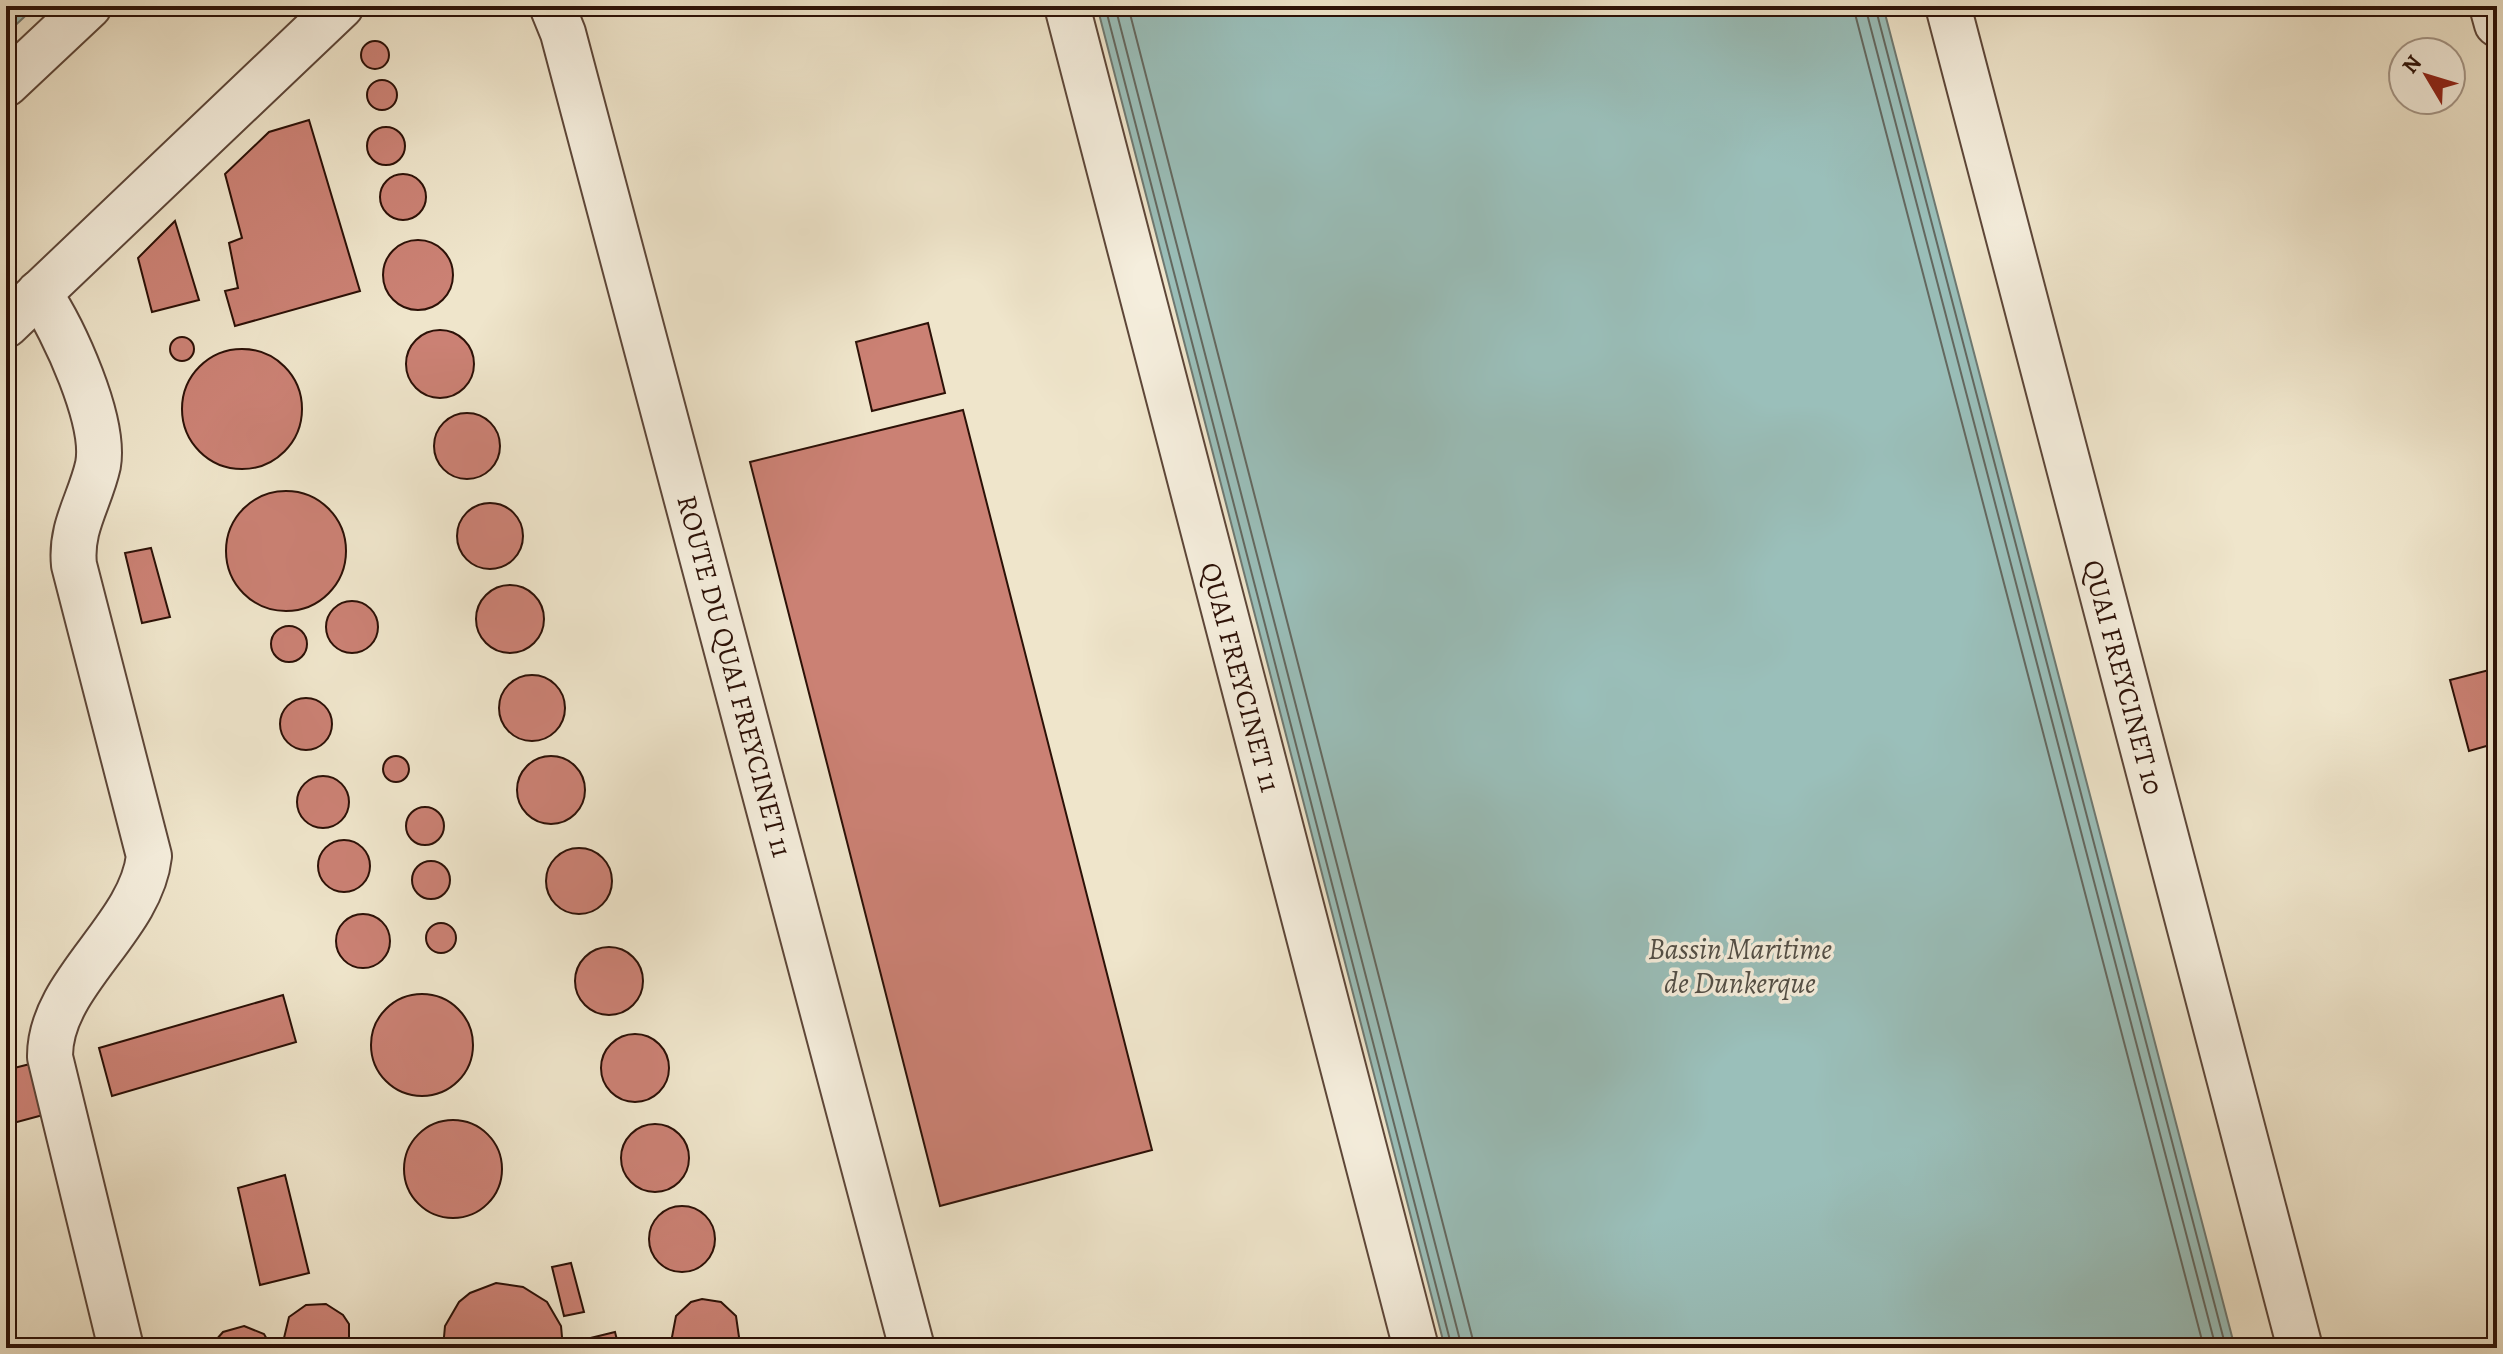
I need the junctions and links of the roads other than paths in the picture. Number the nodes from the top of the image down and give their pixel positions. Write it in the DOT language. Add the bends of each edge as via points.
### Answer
graph roads {
  1 [pos="89,6"];
  2 [pos="341,6"];
  3 [pos="552,6"];
  4 [pos="1067,6"];
  5 [pos="1948,6"];
  6 [pos="2492,6"];
  7 [pos="2497,24"];
  8 [pos="6,84"];
  9 [pos="39,293"];
  10 [pos="6,325"];
  11 [pos="121,1348"];
  12 [pos="912,1348"];
  13 [pos="1416,1348"];
  14 [pos="2300,1348"];
  1 -- 8 [label="street"];
  2 -- 9 [label="street"];
  3 -- 12 [label="street, ROUTE DU QUAI FREYCINET 11"];
  4 -- 13 [label="street, QUAI FREYCINET 11"];
  5 -- 14 [label="street, QUAI FREYCINET 10"];
  6 -- 7 [label="street"];
  9 -- 10 [label="street"];
  9 -- 11 [label="street" via="65,338 98,437 98,464 74,533 74,565 149,856 144,883 60,1013 50,1039 50,1057"];
}
